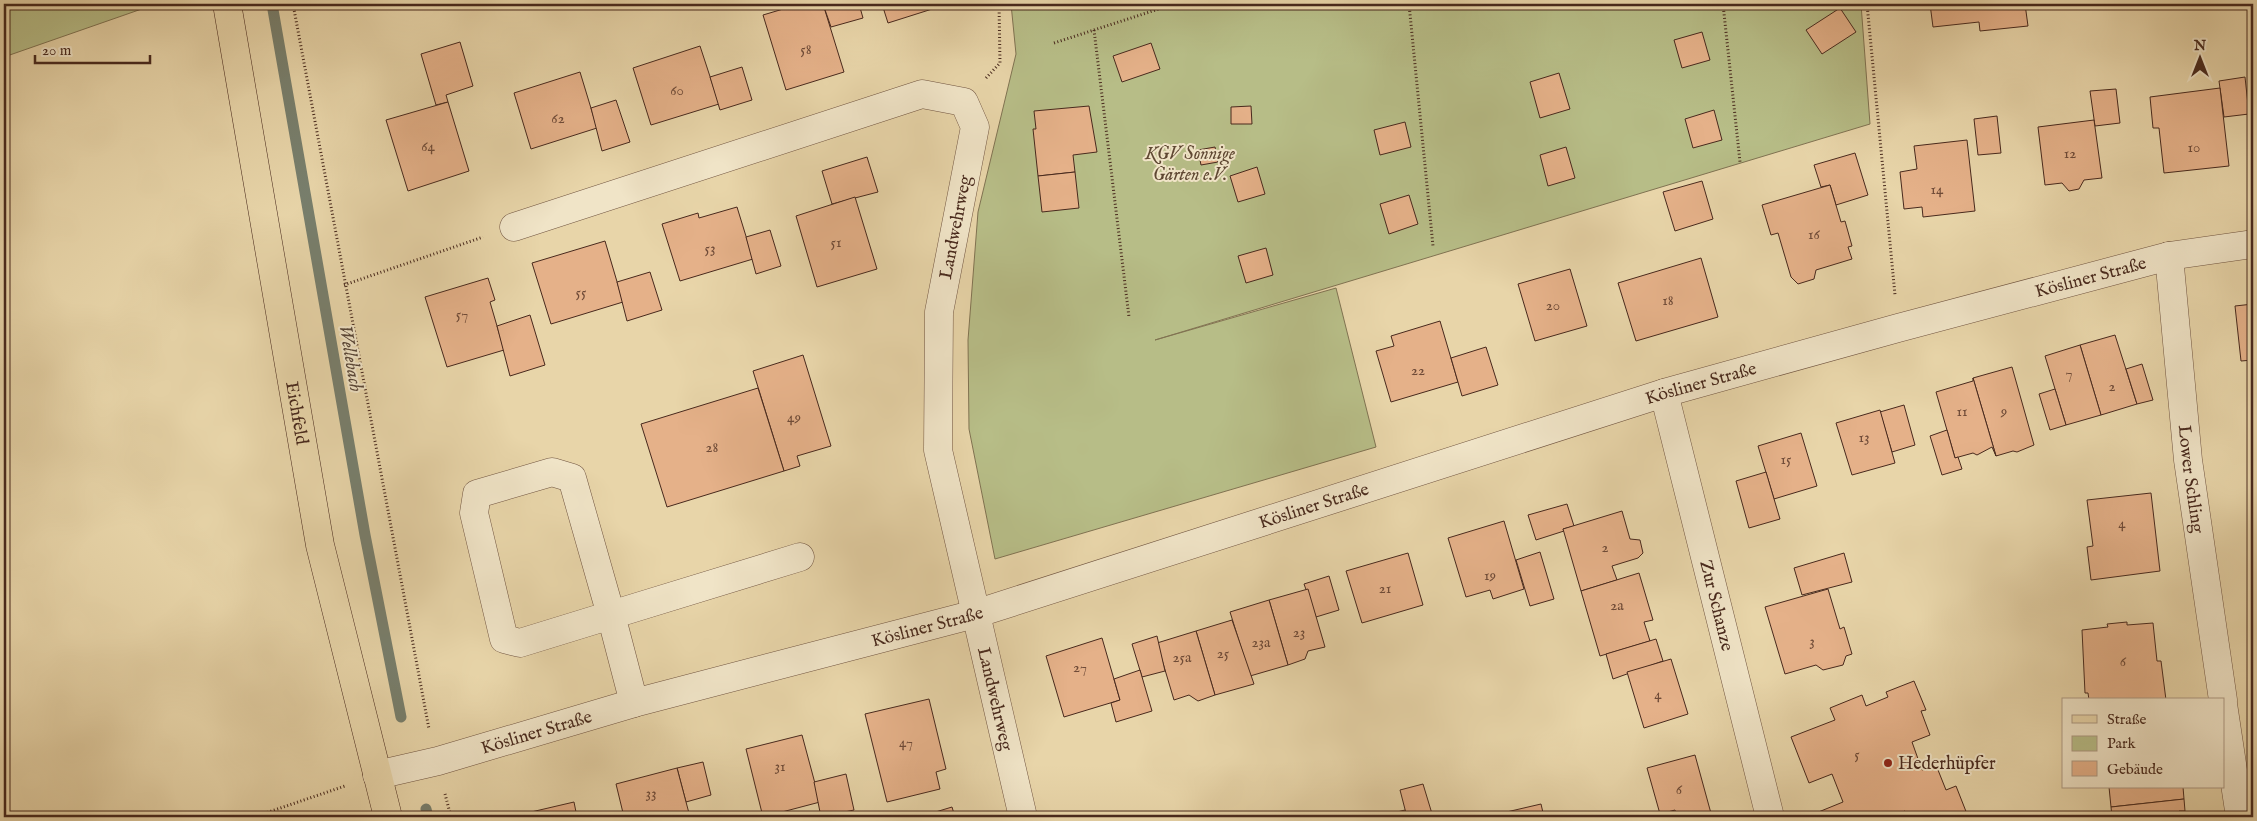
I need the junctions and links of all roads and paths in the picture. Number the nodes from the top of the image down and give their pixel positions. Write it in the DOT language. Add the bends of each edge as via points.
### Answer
graph roads {
  1 [pos="227,4"];
  2 [pos="293,4"];
  3 [pos="998,4"];
  4 [pos="1174,4"];
  5 [pos="1409,4"];
  6 [pos="1723,4"];
  7 [pos="1867,4"];
  8 [pos="1094,30"];
  9 [pos="1054,43"];
  10 [pos="964,102"];
  11 [pos="1740,162"];
  12 [pos="514,226"];
  13 [pos="2253,244"];
  14 [pos="1433,246"];
  15 [pos="2169,256"];
  16 [pos="344,285"];
  17 [pos="1129,317"];
  18 [pos="1898,328"];
  19 [pos="1664,393"];
  20 [pos="800,557"];
  21 [pos="975,614"];
  22 [pos="611,615"];
  23 [pos="2223,698"];
  24 [pos="634,703"];
  25 [pos="2224,711"];
  26 [pos="438,761"];
  27 [pos="377,774"];
  28 [pos="254,817"];
  29 [pos="388,817"];
  30 [pos="450,817"];
  31 [pos="1023,817"];
  32 [pos="1770,817"];
  33 [pos="2240,817"];
  1 -- 27 [label="main road, Eichfeld" via="320,545"];
  2 -- 16 [label="path"];
  3 -- 10 [label="path" via="1000,62"];
  4 -- 8 [label="path"];
  5 -- 14 [label="path"];
  6 -- 11 [label="path"];
  7 -- 18 [label="path"];
  8 -- 9 [label="path"];
  8 -- 17 [label="path"];
  10 -- 12 [label="street" via="922,94"];
  10 -- 21 [label="street, Landwehrweg" via="975,127 939,312 938,450"];
  12 -- 16 [label="path"];
  13 -- 15 [label="street, Kösliner Straße"];
  15 -- 18 [label="street, Kösliner Straße"];
  15 -- 23 [label="street, Lower Schling" via="2188,460"];
  16 -- 26 [label="path"];
  18 -- 19 [label="street, Kösliner Straße"];
  19 -- 21 [label="street, Kösliner Straße"];
  19 -- 32 [label="street, Zur Schanze"];
  20 -- 22 [label="street"];
  21 -- 24 [label="street, Kösliner Straße"];
  21 -- 31 [label="street, Landwehrweg"];
  22 -- 22 [label="street" via="572,478 552,472 477,494 474,513 504,640 520,643"];
  22 -- 24 [label="street"];
  24 -- 26 [label="street, Kösliner Straße"];
  25 -- 33 [label="street"];
  26 -- 27 [label="street, Kösliner Straße"];
  26 -- 30 [label="path"];
  27 -- 28 [label="path"];
  27 -- 29 [label="main road, Eichfeld"];
}
